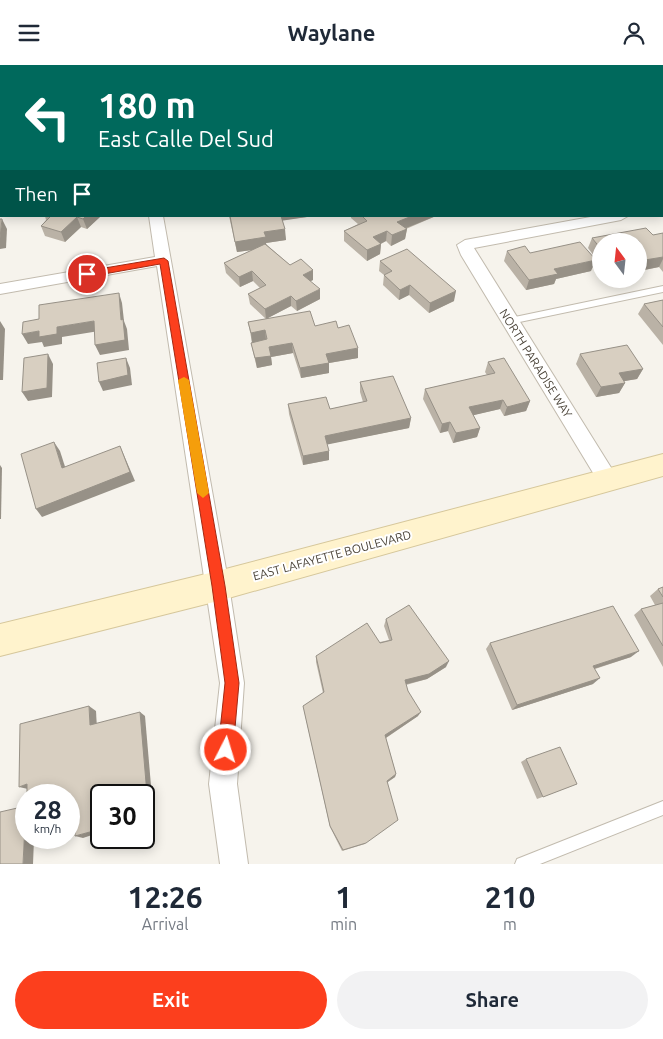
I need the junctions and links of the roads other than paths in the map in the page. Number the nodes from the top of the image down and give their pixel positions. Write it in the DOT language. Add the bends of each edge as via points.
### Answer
graph roads {
  1 [pos="156,217"];
  2 [pos="615,217"];
  3 [pos="164,261"];
  4 [pos="0,289"];
  5 [pos="663,289"];
  6 [pos="510,321"];
  7 [pos="663,465"];
  8 [pos="608,480"];
  9 [pos="218,586"];
  10 [pos="0,640"];
  11 [pos="663,808"];
  12 [pos="234,864"];
  13 [pos="522,864"];
  1 -- 3 [label="street"];
  2 -- 6 [label="street, NORTH PARADISE WAY" via="466,245"];
  3 -- 4 [label="street"];
  3 -- 9 [label="street"];
  5 -- 6 [label="lane"];
  6 -- 8 [label="street, NORTH PARADISE WAY"];
  7 -- 8 [label="street, EAST LAFAYETTE BOULEVARD"];
  8 -- 9 [label="street, EAST LAFAYETTE BOULEVARD"];
  9 -- 10 [label="street, EAST LAFAYETTE BOULEVARD"];
  9 -- 12 [label="street" via="232,683 223,784"];
  11 -- 13 [label="lane"];
}
